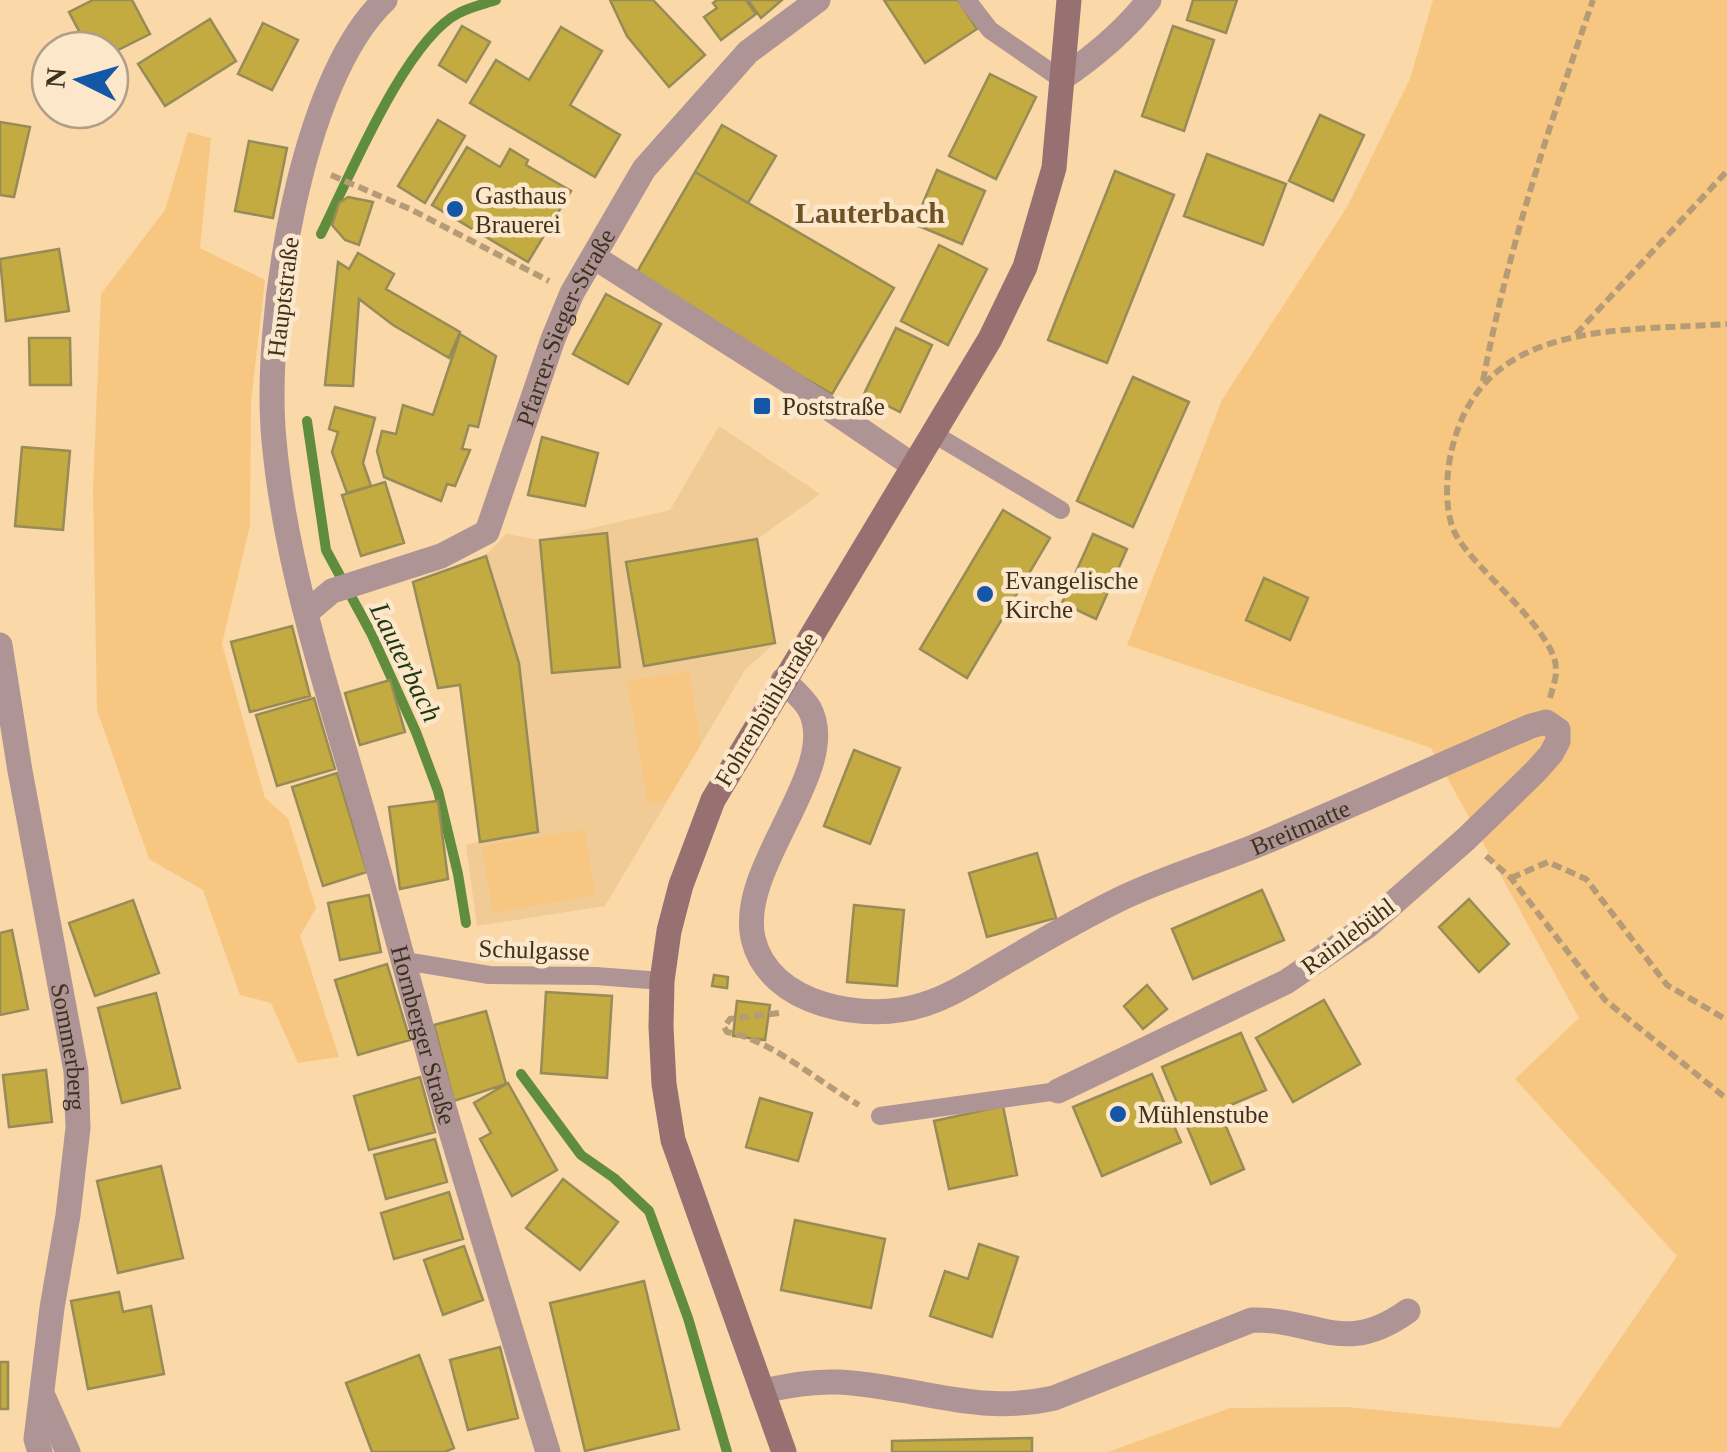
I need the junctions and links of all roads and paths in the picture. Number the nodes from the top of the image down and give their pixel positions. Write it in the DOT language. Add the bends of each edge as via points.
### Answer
graph roads {
  1 [pos="385,0"];
  2 [pos="818,0"];
  3 [pos="966,0"];
  4 [pos="1069,0"];
  5 [pos="1149,0"];
  6 [pos="1592,0"];
  7 [pos="1061,80"];
  8 [pos="1727,171"];
  9 [pos="337,176"];
  10 [pos="594,257"];
  11 [pos="572,293"];
  12 [pos="1727,324"];
  13 [pos="1575,335"];
  14 [pos="1482,382"];
  15 [pos="934,434"];
  16 [pos="914,466"];
  17 [pos="1060,510"];
  18 [pos="306,613"];
  19 [pos="0,645"];
  20 [pos="783,680"];
  21 [pos="1532,726"];
  22 [pos="405,961"];
  23 [pos="662,982"];
  24 [pos="814,1002"];
  25 [pos="1727,1020"];
  26 [pos="1058,1091"];
  27 [pos="1727,1099"];
  28 [pos="880,1116"];
  29 [pos="1408,1311"];
  30 [pos="762,1391"];
  31 [pos="43,1396"];
  32 [pos="40,1452"];
  33 [pos="68,1452"];
  34 [pos="548,1452"];
  35 [pos="784,1452"];
  1 -- 18 [label="street, Hauptstraße" via="347,50 326,96 284,262 273,436 286,538"];
  2 -- 10 [label="street, Pfarrer-Sieger-Straße" via="748,52 701,102 644,169"];
  3 -- 7 [label="lane" via="990,30"];
  4 -- 7 [label="main road, Fohrenbühlstraße"];
  5 -- 7 [label="street" via="1096,55"];
  6 -- 14 [label="path" via="1531,178"];
  7 -- 15 [label="main road, Fohrenbühlstraße" via="1054,168 1025,268"];
  8 -- 13 [label="path"];
  9 -- 11 [label="path"];
  10 -- 11 [label="street, Pfarrer-Sieger-Straße"];
  10 -- 16 [label="street"];
  11 -- 18 [label="street, Pfarrer-Sieger-Straße" via="486,532 441,556 332,590"];
  12 -- 13 [label="path"];
  13 -- 14 [label="path" via="1528,349"];
  14 -- 21 [label="path" via="1454,436 1445,480 1454,534 1541,636 1556,667 1550,697"];
  15 -- 16 [label="main road, Fohrenbühlstraße"];
  15 -- 17 [label="lane"];
  16 -- 20 [label="main road, Fohrenbühlstraße"];
  18 -- 22 [label="street, Hornberger Straße"];
  19 -- 31 [label="street, Sommerberg" via="76,1072 76,1146"];
  20 -- 23 [label="main road, Fohrenbühlstraße" via="695,844 669,931"];
  20 -- 24 [label="street, Breitmatte" via="809,708 814,754 756,890 752,936 772,978"];
  21 -- 24 [label="street, Breitmatte" via="1120,899 924,1005 886,1011"];
  21 -- 26 [label="street, Rainlebühl" via="1546,722 1558,730 1551,754 1366,926 1286,982"];
  22 -- 23 [label="lane, Schulgasse" via="489,975"];
  22 -- 34 [label="street, Hornberger Straße"];
  23 -- 30 [label="main road, Fohrenbühlstraße" via="664,1084 673,1140"];
  24 -- 28 [label="path" via="730,1020 724,1027"];
  25 -- 27 [label="path" via="1667,986 1586,879 1548,862 1511,878 1605,1000"];
  26 -- 28 [label="lane"];
  29 -- 30 [label="street" via="1373,1332 1350,1336 1252,1320 1025,1405 980,1405 842,1382"];
  30 -- 35 [label="main road, Fohrenbühlstraße"];
  31 -- 32 [label="street, Sommerberg"];
  31 -- 33 [label="street"];
}
